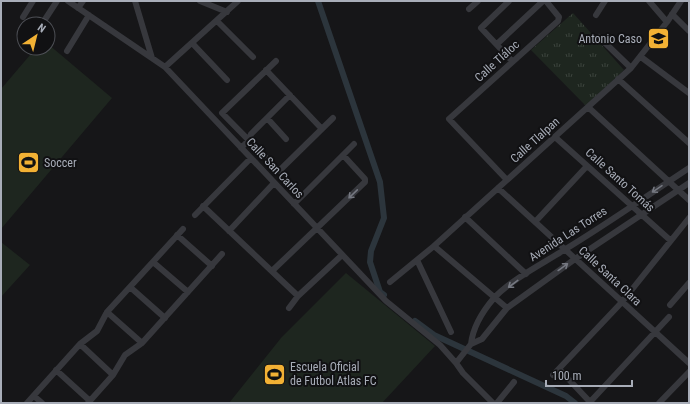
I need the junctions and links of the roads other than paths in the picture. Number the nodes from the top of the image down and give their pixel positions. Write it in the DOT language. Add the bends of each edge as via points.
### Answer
graph roads {
  1 [pos="33,1"];
  2 [pos="57,1"];
  3 [pos="68,1"];
  4 [pos="83,1"];
  5 [pos="135,1"];
  6 [pos="200,1"];
  7 [pos="238,1"];
  8 [pos="478,1"];
  9 [pos="509,1"];
  10 [pos="544,1"];
  11 [pos="605,1"];
  12 [pos="648,1"];
  13 [pos="681,1"];
  14 [pos="78,8"];
  15 [pos="469,9"];
  16 [pos="227,12"];
  17 [pos="672,14"];
  18 [pos="89,15"];
  19 [pos="596,15"];
  20 [pos="24,16"];
  21 [pos="47,16"];
  22 [pos="217,21"];
  23 [pos="667,22"];
  24 [pos="689,31"];
  25 [pos="599,37"];
  26 [pos="192,43"];
  27 [pos="497,44"];
  28 [pos="67,51"];
  29 [pos="641,57"];
  30 [pos="152,58"];
  31 [pos="253,58"];
  32 [pos="276,61"];
  33 [pos="512,61"];
  34 [pos="165,66"];
  35 [pos="631,68"];
  36 [pos="266,70"];
  37 [pos="618,79"];
  38 [pos="227,80"];
  39 [pos="689,93"];
  40 [pos="290,95"];
  41 [pos="588,107"];
  42 [pos="267,118"];
  43 [pos="333,118"];
  44 [pos="322,129"];
  45 [pos="555,136"];
  46 [pos="248,137"];
  47 [pos="286,139"];
  48 [pos="236,143"];
  49 [pos="689,143"];
  50 [pos="354,144"];
  51 [pos="241,148"];
  52 [pos="343,155"];
  53 [pos="249,160"];
  54 [pos="587,166"];
  55 [pos="689,168"];
  56 [pos="507,180"];
  57 [pos="668,181"];
  58 [pos="689,183"];
  59 [pos="272,185"];
  60 [pos="498,188"];
  61 [pos="678,190"];
  62 [pos="689,200"];
  63 [pos="294,204"];
  64 [pos="203,206"];
  65 [pos="631,206"];
  66 [pos="195,214"];
  67 [pos="641,215"];
  68 [pos="465,217"];
  69 [pos="689,218"];
  70 [pos="535,222"];
  71 [pos="182,229"];
  72 [pos="317,229"];
  73 [pos="229,231"];
  74 [pos="177,235"];
  75 [pos="670,240"];
  76 [pos="434,246"];
  77 [pos="565,250"];
  78 [pos="222,254"];
  79 [pos="342,255"];
  80 [pos="575,259"];
  81 [pos="417,260"];
  82 [pos="153,262"];
  83 [pos="212,266"];
  84 [pos="272,271"];
  85 [pos="526,274"];
  86 [pos="390,282"];
  87 [pos="689,283"];
  88 [pos="130,287"];
  89 [pos="188,292"];
  90 [pos="298,296"];
  91 [pos="494,298"];
  92 [pos="622,302"];
  93 [pos="670,304"];
  94 [pos="289,308"];
  95 [pos="507,308"];
  96 [pos="107,312"];
  97 [pos="669,317"];
  98 [pos="165,318"];
  99 [pos="452,332"];
  100 [pos="472,332"];
  101 [pos="655,332"];
  102 [pos="482,339"];
  103 [pos="142,343"];
  104 [pos="80,344"];
  105 [pos="469,346"];
  106 [pos="456,363"];
  107 [pos="689,363"];
  108 [pos="559,369"];
  109 [pos="56,370"];
  110 [pos="689,372"];
  111 [pos="113,375"];
  112 [pos="553,376"];
  113 [pos="514,382"];
  114 [pos="34,396"];
  115 [pos="89,402"];
  116 [pos="591,402"];
  117 [pos="27,403"];
  118 [pos="42,403"];
  119 [pos="493,403"];
  120 [pos="497,403"];
  121 [pos="659,403"];
  1 -- 20 [label="street"];
  2 -- 21 [label="street"];
  3 -- 14 [label="street, Calle San Carlos"];
  4 -- 14 [label="street"];
  5 -- 30 [label="street"];
  6 -- 16 [label="street"];
  7 -- 16 [label="street"];
  8 -- 15 [label="street"];
  9 -- 27 [label="street" via="481,28"];
  10 -- 27 [label="street"];
  10 -- 33 [label="street, Calle Tláloc" via="559,18"];
  11 -- 19 [label="street"];
  12 -- 23 [label="street"];
  13 -- 17 [label="street, Calle Tlalpan"];
  14 -- 18 [label="street, Calle San Carlos"];
  16 -- 22 [label="street"];
  17 -- 23 [label="street, Calle Tlalpan"];
  17 -- 24 [label="street"];
  18 -- 28 [label="street"];
  18 -- 30 [label="street, Calle San Carlos"];
  22 -- 26 [label="street"];
  22 -- 31 [label="street"];
  23 -- 29 [label="street, Calle Tlalpan"];
  25 -- 35 [label="street"];
  26 -- 34 [label="street"];
  26 -- 38 [label="street"];
  27 -- 33 [label="street"];
  29 -- 35 [label="street, Calle Tlalpan"];
  29 -- 39 [label="street"];
  30 -- 34 [label="street, Calle San Carlos"];
  32 -- 36 [label="street"];
  33 -- 56 [label="street, Calle Tláloc" via="449,119"];
  34 -- 48 [label="street, Calle San Carlos"];
  35 -- 37 [label="street, Calle Tlalpan"];
  36 -- 40 [label="street"];
  36 -- 46 [label="street" via="222,113"];
  37 -- 41 [label="street, Calle Tlalpan"];
  37 -- 49 [label="street"];
  40 -- 42 [label="street"];
  40 -- 44 [label="street"];
  41 -- 45 [label="street, Calle Tlalpan"];
  41 -- 57 [label="street"];
  42 -- 46 [label="street"];
  42 -- 47 [label="street"];
  43 -- 44 [label="street"];
  44 -- 46 [label="street" via="279,171"];
  45 -- 54 [label="street, Calle Santo Tomás"];
  45 -- 56 [label="street, Calle Tlalpan"];
  46 -- 48 [label="street"];
  46 -- 51 [label="street"];
  48 -- 51 [label="street, Calle San Carlos"];
  50 -- 52 [label="street"];
  51 -- 53 [label="street, Calle San Carlos"];
  52 -- 63 [label="street"];
  52 -- 72 [label="street, one-way" via="366,181"];
  53 -- 59 [label="street, Calle San Carlos"];
  53 -- 64 [label="street"];
  54 -- 65 [label="street, Calle Santo Tomás"];
  54 -- 70 [label="street"];
  55 -- 57 [label="street, Avenida Las Torres"];
  56 -- 60 [label="street, Calle Tlalpan"];
  57 -- 61 [label="street"];
  57 -- 65 [label="street, Avenida Las Torres, one-way"];
  58 -- 61 [label="street, Avenida Las Torres"];
  59 -- 63 [label="street, Calle San Carlos"];
  59 -- 73 [label="street"];
  60 -- 68 [label="street, Calle Tlalpan"];
  60 -- 70 [label="street, Calle Santa Clara"];
  61 -- 62 [label="street"];
  61 -- 67 [label="street, Avenida Las Torres"];
  63 -- 72 [label="street, Calle San Carlos"];
  64 -- 66 [label="street"];
  64 -- 73 [label="street"];
  65 -- 67 [label="street, Calle Santo Tomás"];
  65 -- 77 [label="street, Avenida Las Torres"];
  67 -- 75 [label="street, Calle Santo Tomás"];
  67 -- 80 [label="street, Avenida Las Torres"];
  68 -- 76 [label="street, Calle Tlalpan"];
  68 -- 85 [label="street"];
  69 -- 75 [label="street"];
  70 -- 77 [label="street, Calle Santa Clara"];
  71 -- 74 [label="street"];
  72 -- 79 [label="street, Calle San Carlos"];
  72 -- 84 [label="street"];
  73 -- 84 [label="street"];
  74 -- 82 [label="street"];
  74 -- 83 [label="street"];
  75 -- 92 [label="street"];
  76 -- 81 [label="street, Calle Tlalpan"];
  76 -- 91 [label="street"];
  77 -- 80 [label="street, Calle Santa Clara"];
  77 -- 85 [label="street, Avenida Las Torres"];
  78 -- 83 [label="street"];
  79 -- 90 [label="street"];
  79 -- 106 [label="street, Calle San Carlos" via="386,301 440,345"];
  80 -- 92 [label="street, Calle Santa Clara"];
  95 -- 80 [label="street, Avenida Las Torres, one-way"];
  81 -- 86 [label="street, Calle Tlalpan"];
  81 -- 99 [label="street"];
  82 -- 88 [label="street"];
  82 -- 89 [label="street"];
  83 -- 89 [label="street"];
  84 -- 90 [label="street"];
  85 -- 91 [label="street, Avenida Las Torres, one-way"];
  87 -- 93 [label="street"];
  88 -- 96 [label="street"];
  88 -- 98 [label="street"];
  89 -- 98 [label="street"];
  90 -- 94 [label="street"];
  91 -- 95 [label="street"];
  91 -- 100 [label="street, Avenida Las Torres" via="476,322"];
  92 -- 101 [label="street, Calle Santa Clara"];
  92 -- 108 [label="street"];
  95 -- 102 [label="street, Avenida Las Torres"];
  96 -- 103 [label="street"];
  96 -- 104 [label="street" via="97,331"];
  97 -- 101 [label="street"];
  98 -- 103 [label="street"];
  100 -- 102 [label="street"];
  100 -- 105 [label="street, Avenida Las Torres"];
  101 -- 107 [label="street, Calle Santa Clara"];
  101 -- 116 [label="street"];
  102 -- 105 [label="street, Avenida Las Torres"];
  103 -- 111 [label="street" via="125,355"];
  104 -- 109 [label="street"];
  104 -- 111 [label="street"];
  105 -- 106 [label="street, Avenida Las Torres"];
  106 -- 119 [label="street, Calle San Carlos"];
  108 -- 112 [label="street"];
  108 -- 116 [label="street"];
  109 -- 114 [label="street"];
  109 -- 115 [label="street"];
  110 -- 121 [label="street"];
  111 -- 115 [label="street"];
  113 -- 120 [label="street"];
  114 -- 117 [label="street"];
  114 -- 118 [label="street"];
}
